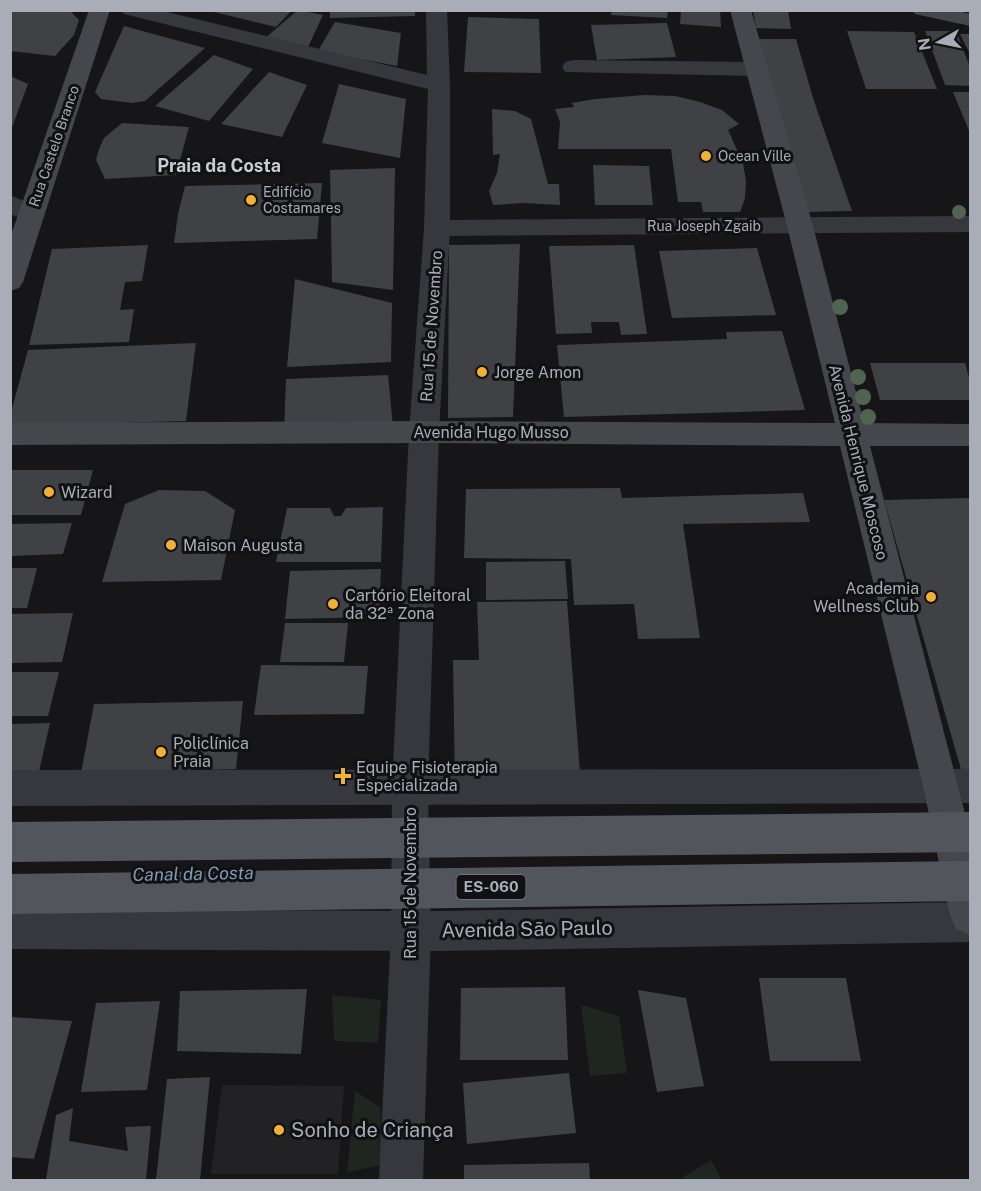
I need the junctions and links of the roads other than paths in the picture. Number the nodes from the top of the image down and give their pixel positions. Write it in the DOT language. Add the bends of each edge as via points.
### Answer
graph roads {
  1 [pos="100,10"];
  2 [pos="131,10"];
  3 [pos="436,10"];
  4 [pos="740,10"];
  5 [pos="922,10"];
  6 [pos="970,20"];
  7 [pos="573,67"];
  8 [pos="755,69"];
  9 [pos="439,85"];
  10 [pos="20,216"];
  11 [pos="970,224"];
  12 [pos="800,226"];
  13 [pos="437,228"];
  14 [pos="10,282"];
  15 [pos="424,432"];
  16 [pos="10,434"];
  17 [pos="851,434"];
  18 [pos="970,435"];
  19 [pos="10,788"];
  20 [pos="410,788"];
  21 [pos="958,806"];
  22 [pos="10,842"];
  23 [pos="10,894"];
  24 [pos="969,903"];
  25 [pos="411,919"];
  26 [pos="10,929"];
  27 [pos="401,1180"];
  1 -- 10 [label="main road, Rua Castelo Branco"];
  2 -- 9 [label="street"];
  3 -- 9 [label="street, Rua 15 de Novembro"];
  4 -- 8 [label="main road, Avenida Henrique Moscoso"];
  5 -- 6 [label="main road"];
  7 -- 8 [label="street"];
  8 -- 12 [label="main road, Avenida Henrique Moscoso"];
  9 -- 13 [label="street, Rua 15 de Novembro"];
  10 -- 14 [label="main road, Rua Castelo Branco"];
  11 -- 12 [label="street, Rua Joseph Zgaib"];
  12 -- 13 [label="street, Rua Joseph Zgaib"];
  12 -- 17 [label="main road, Avenida Henrique Moscoso"];
  13 -- 15 [label="street, Rua 15 de Novembro"];
  15 -- 16 [label="main road, Avenida Hugo Musso"];
  15 -- 17 [label="main road, Avenida Hugo Musso"];
  15 -- 20 [label="street, Rua 15 de Novembro"];
  17 -- 18 [label="main road, Avenida Hugo Musso"];
  17 -- 21 [label="main road, Avenida Henrique Moscoso"];
  19 -- 20 [label="street"];
  20 -- 21 [label="street"];
  20 -- 25 [label="street, Rua 15 de Novembro"];
  21 -- 22 [label="main road, bridge"];
  21 -- 24 [label="main road, Avenida Henrique Moscoso, bridge"];
  23 -- 24 [label="main road, ES-060, bridge"];
  24 -- 25 [label="street, Avenida São Paulo"];
  25 -- 26 [label="street, Avenida São Paulo"];
  25 -- 27 [label="street, Rua 15 de Novembro"];
}
